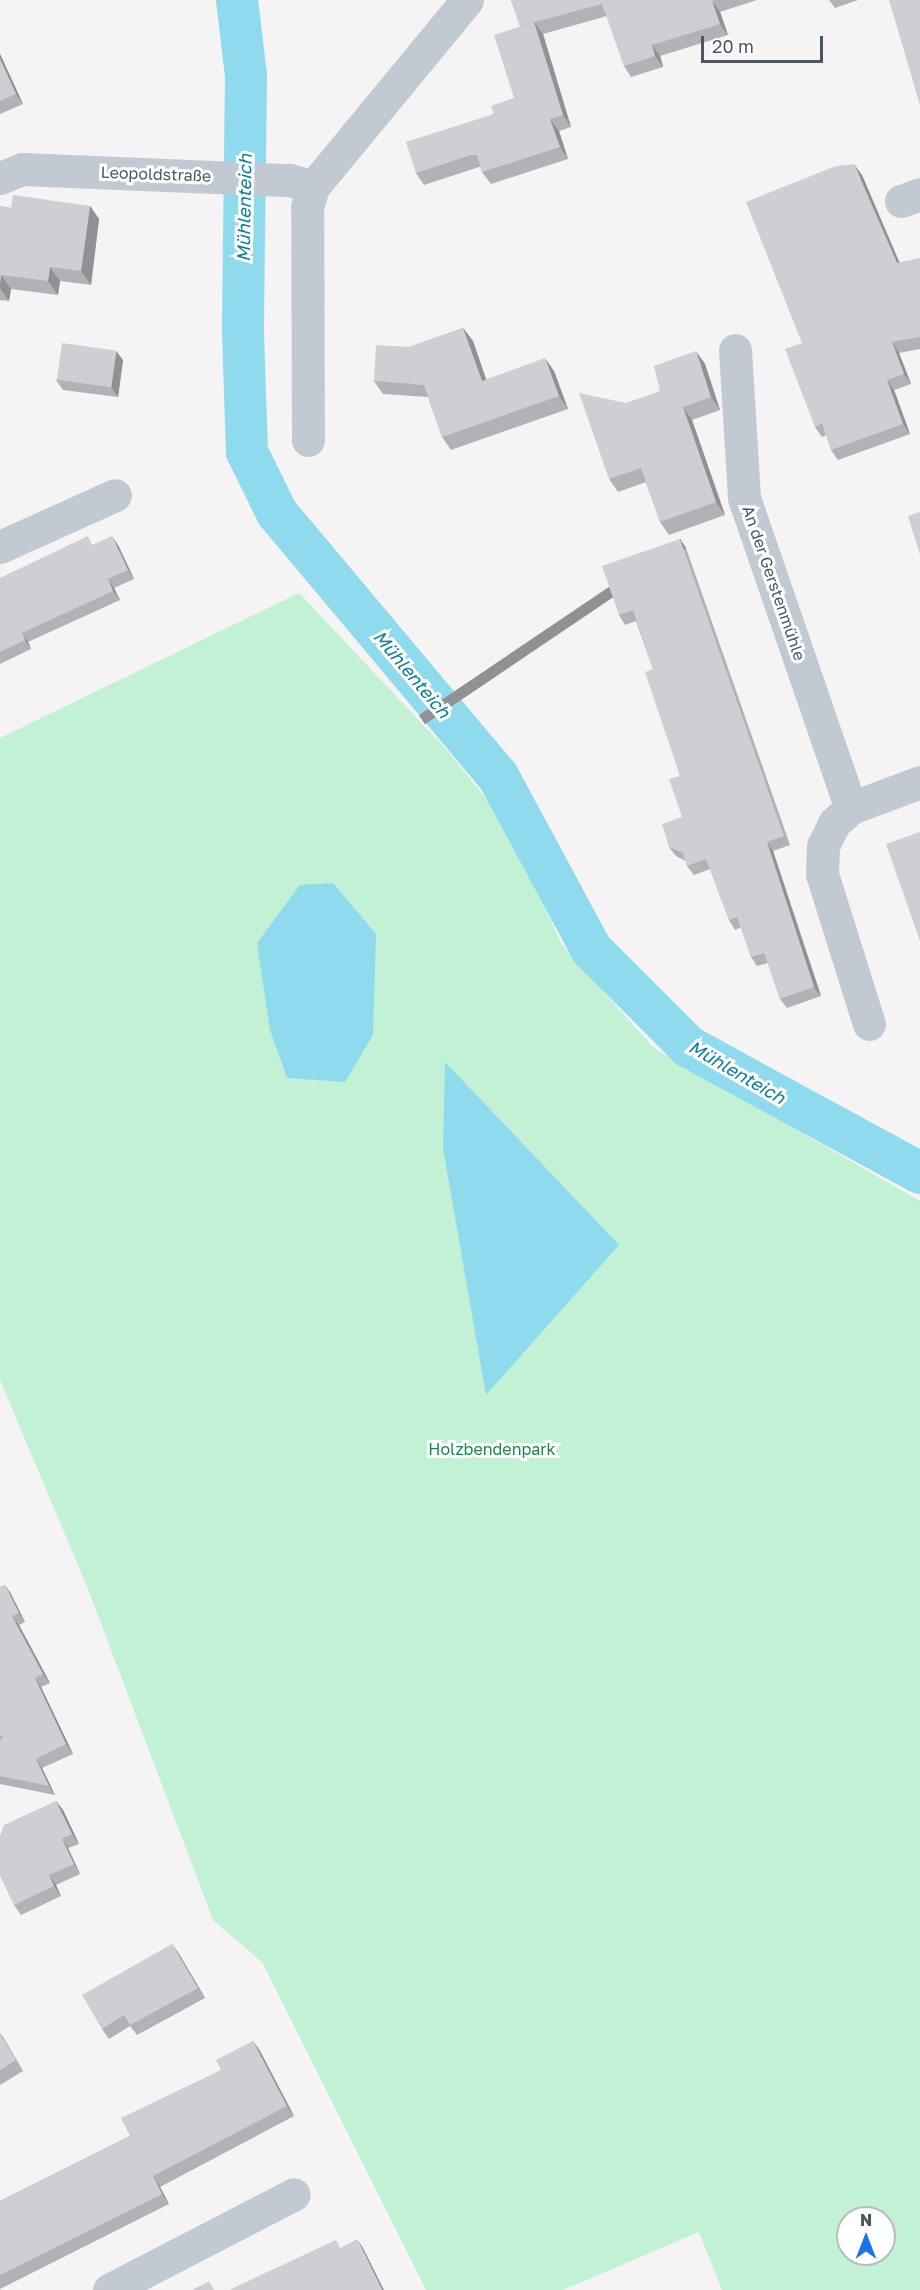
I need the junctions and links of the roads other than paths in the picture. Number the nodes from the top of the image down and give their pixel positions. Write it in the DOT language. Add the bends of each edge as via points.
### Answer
graph roads {
  1 [pos="467,0"];
  2 [pos="0,178"];
  3 [pos="301,184"];
  4 [pos="735,350"];
  5 [pos="308,440"];
  6 [pos="115,495"];
  7 [pos="0,547"];
  8 [pos="920,782"];
  9 [pos="851,808"];
  10 [pos="869,1024"];
  11 [pos="294,2194"];
  12 [pos="109,2290"];
  1 -- 3 [label="street"];
  2 -- 3 [label="street, Leopoldstraße" via="22,169 236,177"];
  3 -- 5 [label="street" via="307,207"];
  4 -- 9 [label="street, An der Gerstenmühle" via="744,498"];
  6 -- 7 [label="street"];
  8 -- 9 [label="street"];
  9 -- 10 [label="street" via="834,823 823,846 822,874"];
  11 -- 12 [label="street"];
}
